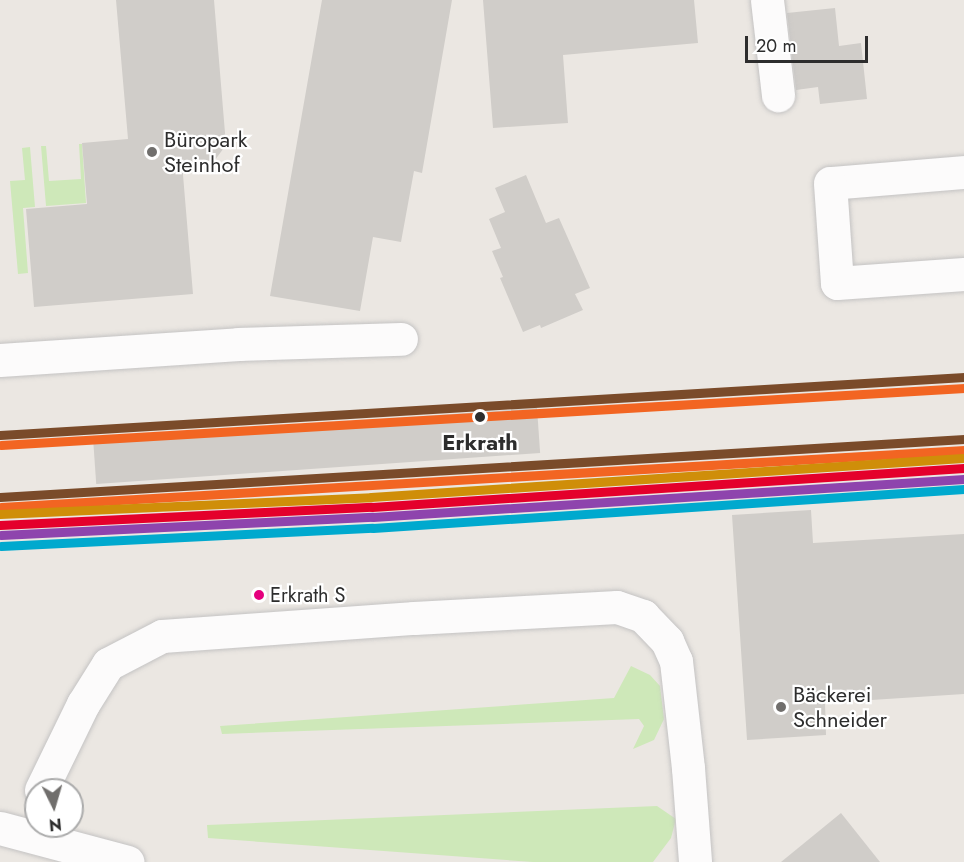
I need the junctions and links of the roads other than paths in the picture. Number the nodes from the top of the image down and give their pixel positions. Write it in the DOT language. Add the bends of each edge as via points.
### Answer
graph roads {
  1 [pos="767,0"];
  2 [pos="778,95"];
  3 [pos="964,172"];
  4 [pos="964,274"];
  5 [pos="401,339"];
  6 [pos="0,360"];
  7 [pos="47,778"];
  8 [pos="24,815"];
  9 [pos="10,832"];
  10 [pos="128,862"];
  11 [pos="695,862"];
  1 -- 2 [label="street"];
  3 -- 4 [label="street" via="830,183 837,283"];
  5 -- 6 [label="street" via="238,344"];
  7 -- 11 [label="street" via="82,704 108,664 162,636 617,607 643,616 667,641 676,661"];
  8 -- 9 [label="street"];
  9 -- 10 [label="street"];
}
